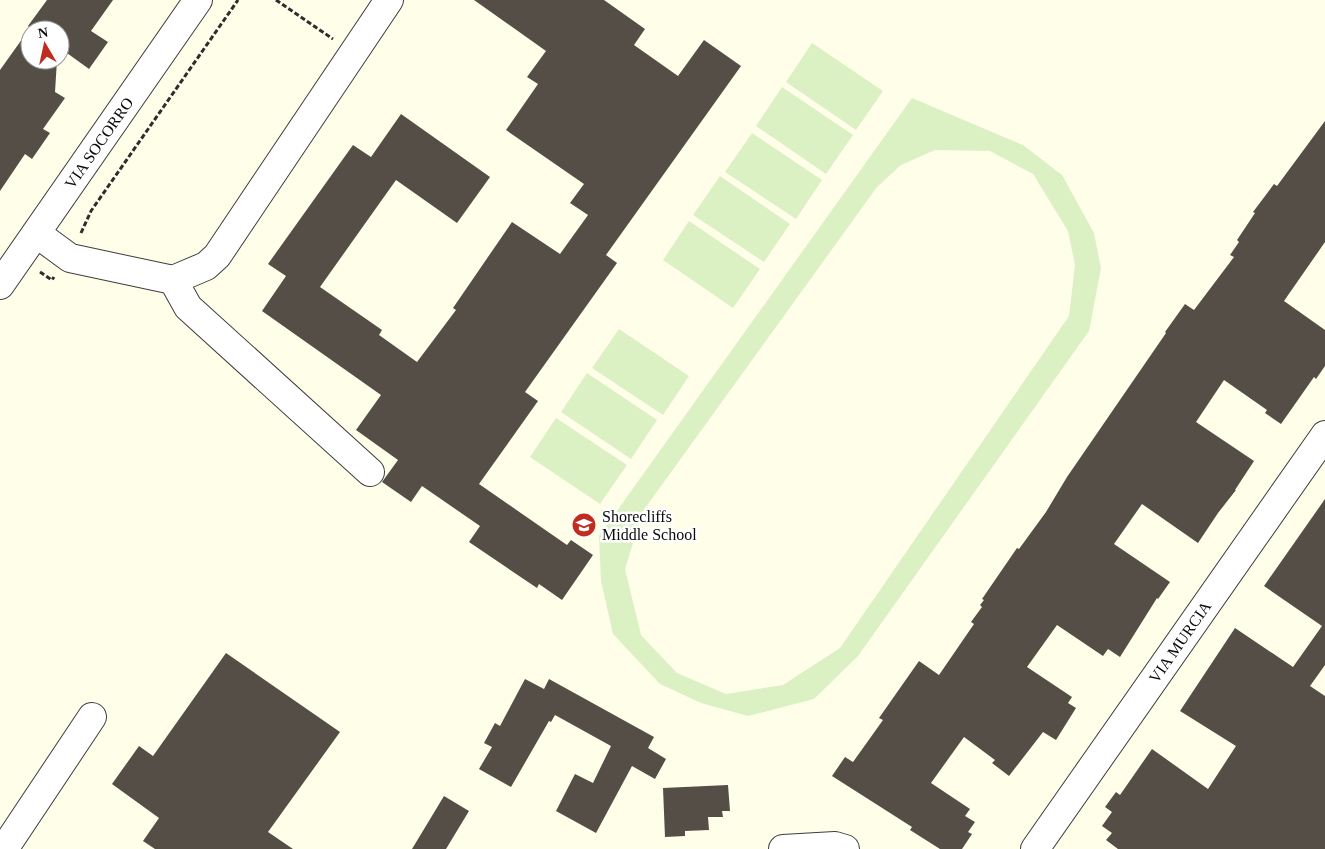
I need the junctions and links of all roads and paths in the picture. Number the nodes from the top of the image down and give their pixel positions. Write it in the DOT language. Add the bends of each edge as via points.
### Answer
graph roads {
  1 [pos="198,0"];
  2 [pos="276,0"];
  3 [pos="389,0"];
  4 [pos="354,53"];
  5 [pos="36,233"];
  6 [pos="173,280"];
  7 [pos="0,285"];
  8 [pos="1325,435"];
  9 [pos="370,472"];
  10 [pos="92,717"];
  11 [pos="4,849"];
  12 [pos="783,849"];
  13 [pos="845,849"];
  14 [pos="1035,849"];
  1 -- 5 [label="street, VIA SOCORRO"];
  2 -- 4 [label="path"];
  3 -- 4 [label="street"];
  4 -- 6 [label="street" via="217,256 206,266"];
  5 -- 6 [label="street" via="70,258"];
  5 -- 7 [label="street, VIA SOCORRO"];
  6 -- 9 [label="street" via="188,307"];
  8 -- 14 [label="street, VIA MURCIA"];
  10 -- 11 [label="street"];
  12 -- 13 [label="street" via="835,846"];
}
